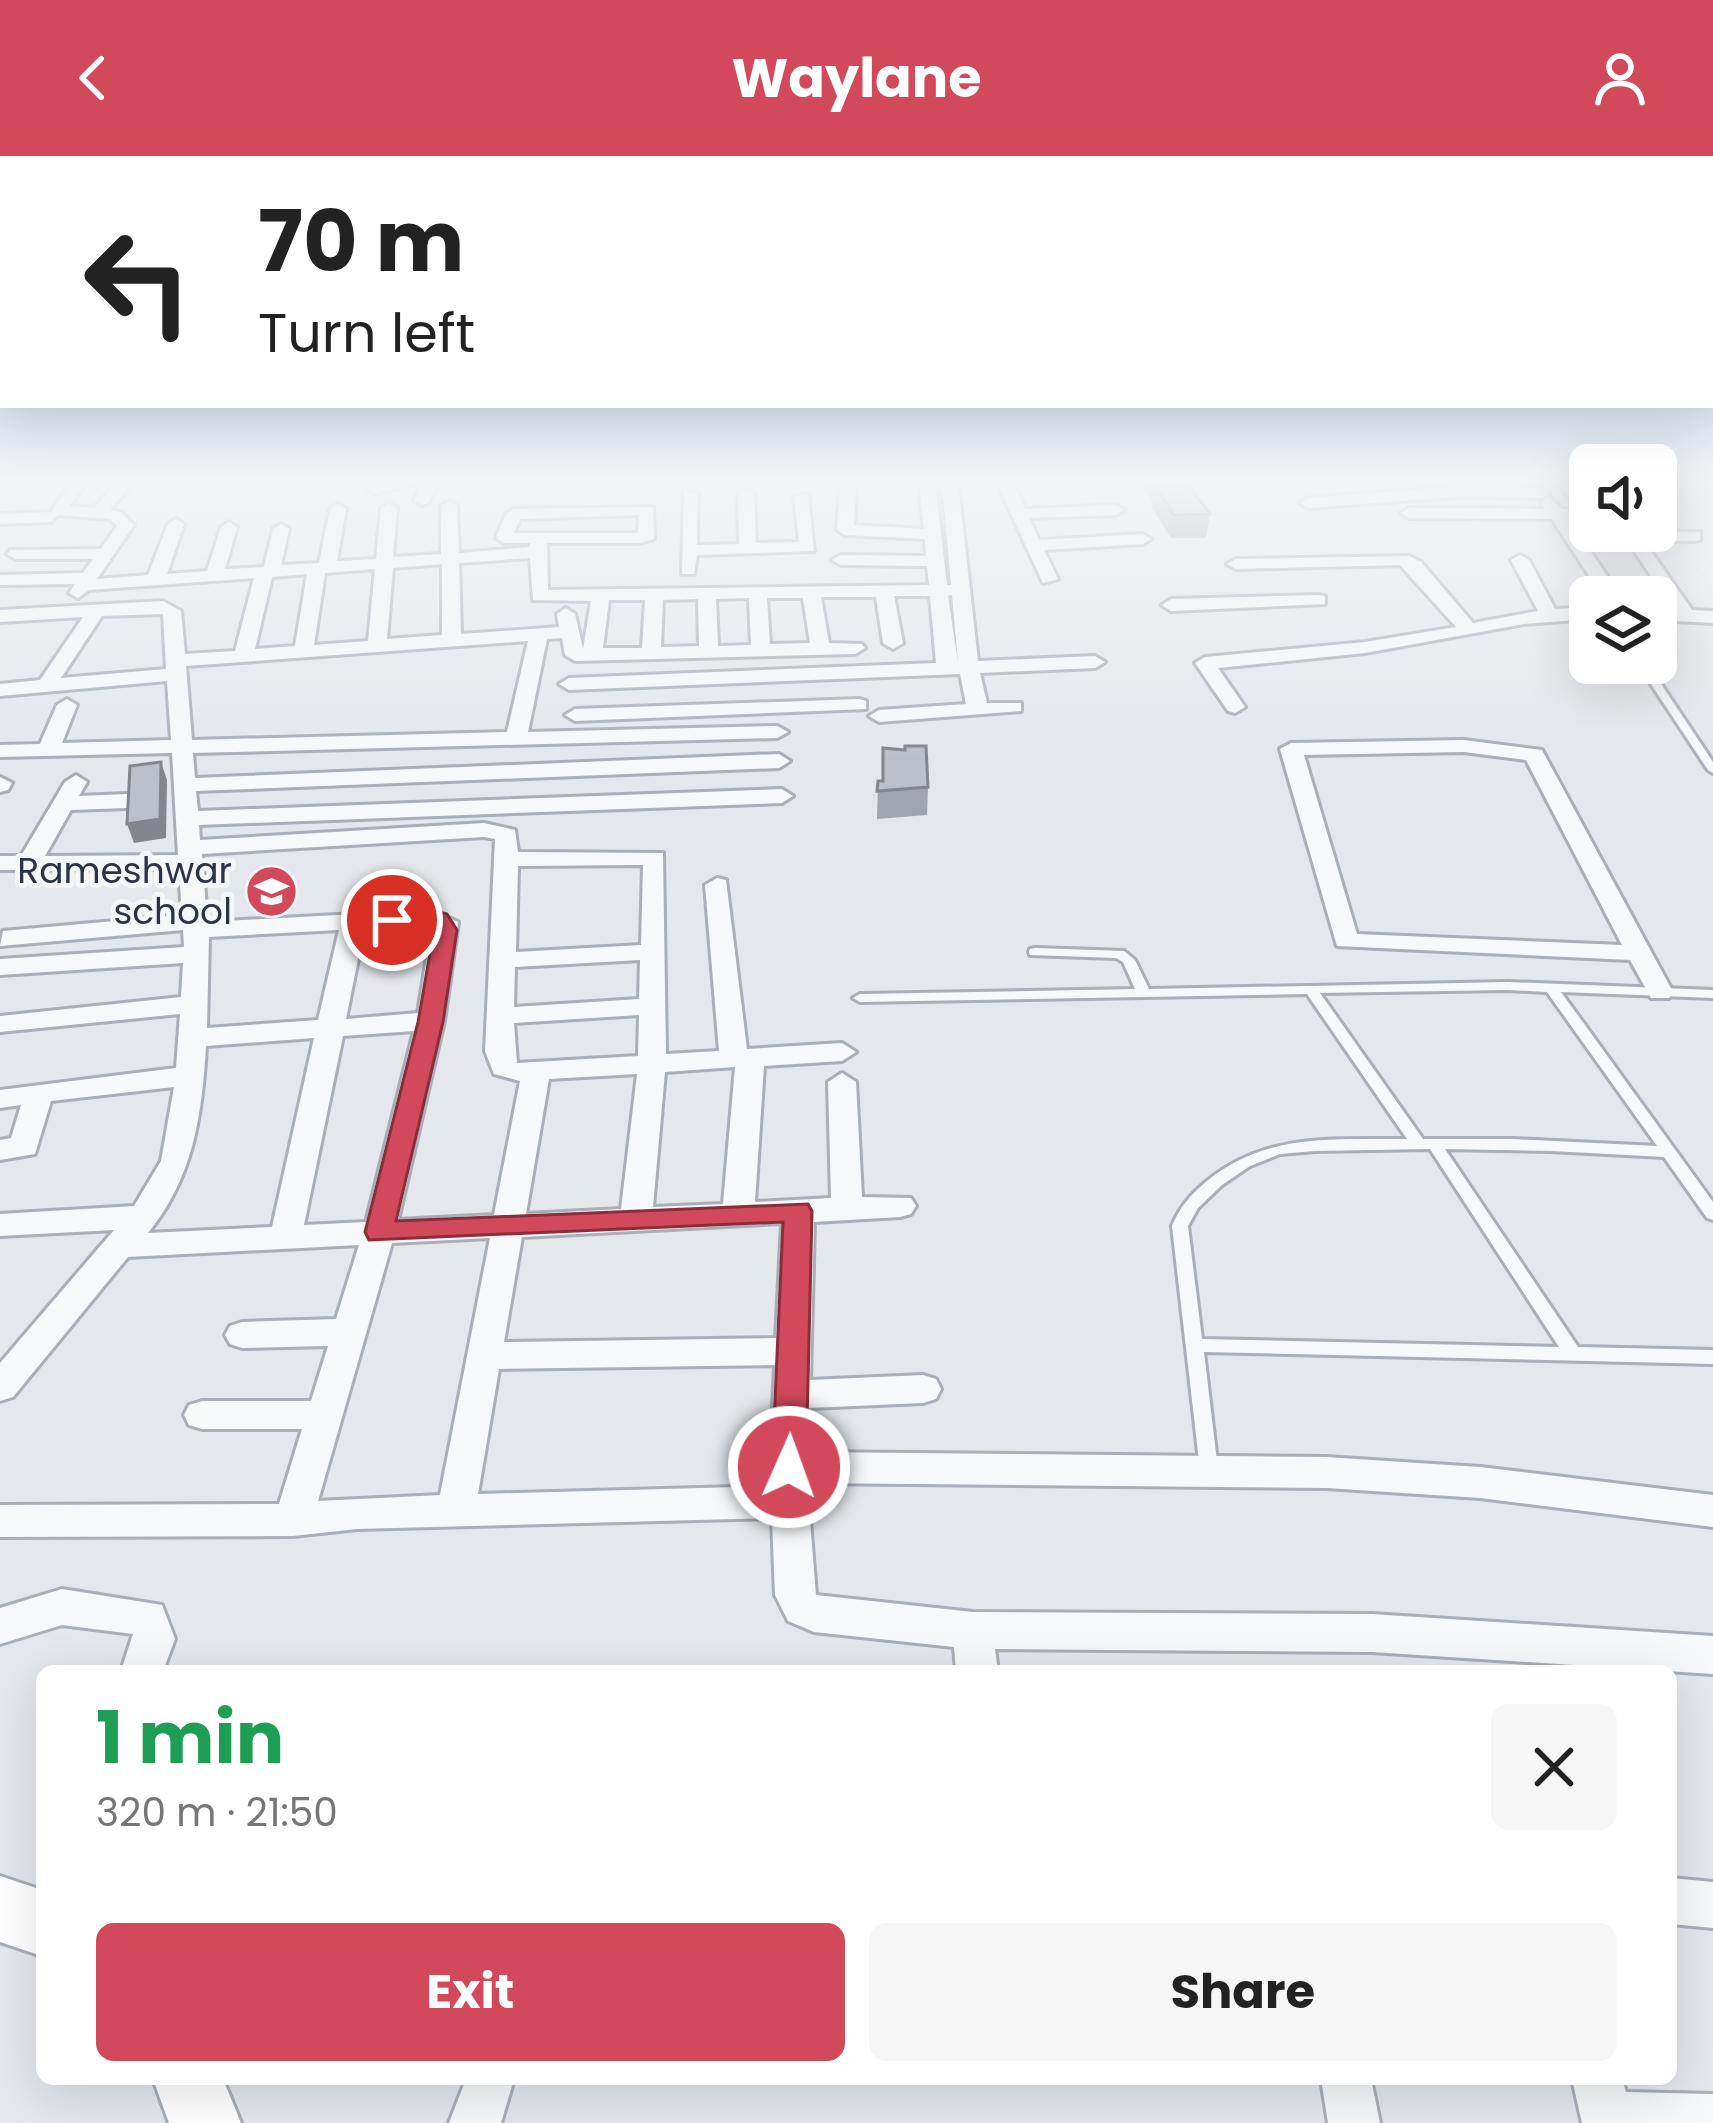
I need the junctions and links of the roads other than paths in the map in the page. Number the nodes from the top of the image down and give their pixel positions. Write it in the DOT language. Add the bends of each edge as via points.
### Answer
graph roads {
  1 [pos="91,575"];
  2 [pos="156,575"];
  3 [pos="230,575"];
  4 [pos="266,575"];
  5 [pos="321,575"];
  6 [pos="383,575"];
  7 [pos="450,575"];
  8 [pos="539,575"];
  9 [pos="693,575"];
  10 [pos="936,575"];
  11 [pos="958,575"];
  12 [pos="1047,575"];
  13 [pos="1302,575"];
  14 [pos="1422,575"];
  15 [pos="1528,575"];
  16 [pos="1659,575"];
  17 [pos="214,576"];
  18 [pos="1049,579"];
  19 [pos="0,580"];
  20 [pos="154,580"];
  21 [pos="86,581"];
  22 [pos="612,590"];
  23 [pos="937,590"];
  24 [pos="959,590"];
  25 [pos="884,591"];
  26 [pos="811,592"];
  27 [pos="758,593"];
  28 [pos="654,594"];
  29 [pos="697,594"];
  30 [pos="565,596"];
  31 [pos="1171,605"];
  32 [pos="98,610"];
  33 [pos="62,613"];
  34 [pos="1548,613"];
  35 [pos="1569,613"];
  36 [pos="1677,615"];
  37 [pos="1686,615"];
  38 [pos="1713,617"];
  39 [pos="1,618"];
  40 [pos="847,620"];
  41 [pos="1470,631"];
  42 [pos="567,632"];
  43 [pos="539,634"];
  44 [pos="452,640"];
  45 [pos="892,643"];
  46 [pos="376,646"];
  47 [pos="820,649"];
  48 [pos="304,650"];
  49 [pos="761,650"];
  50 [pos="709,652"];
  51 [pos="660,653"];
  52 [pos="244,655"];
  53 [pos="592,655"];
  54 [pos="1095,662"];
  55 [pos="174,667"];
  56 [pos="958,669"];
  57 [pos="862,674"];
  58 [pos="667,682"];
  59 [pos="569,684"];
  60 [pos="1656,684"];
  61 [pos="46,686"];
  62 [pos="0,690"];
  63 [pos="68,705"];
  64 [pos="1015,707"];
  65 [pos="1235,707"];
  66 [pos="978,710"];
  67 [pos="665,711"];
  68 [pos="575,715"];
  69 [pos="777,732"];
  70 [pos="664,735"];
  71 [pos="516,738"];
  72 [pos="181,746"];
  73 [pos="48,750"];
  74 [pos="0,752"];
  75 [pos="779,761"];
  76 [pos="662,766"];
  77 [pos="1713,770"];
  78 [pos="184,785"];
  79 [pos="782,796"];
  80 [pos="660,800"];
  81 [pos="127,801"];
  82 [pos="190,818"];
  83 [pos="191,855"];
  84 [pos="510,859"];
  85 [pos="0,863"];
  86 [pos="29,863"];
  87 [pos="717,884"];
  88 [pos="353,922"];
  89 [pos="196,935"];
  90 [pos="654,952"];
  91 [pos="1035,952"];
  92 [pos="1640,952"];
  93 [pos="2,953"];
  94 [pos="504,960"];
  95 [pos="1551,988"];
  96 [pos="1311,990"];
  97 [pos="1660,992"];
  98 [pos="1144,993"];
  99 [pos="1713,994"];
  100 [pos="860,998"];
  101 [pos="194,1004"];
  102 [pos="653,1006"];
  103 [pos="501,1016"];
  104 [pos="430,1022"];
  105 [pos="0,1024"];
  106 [pos="331,1028"];
  107 [pos="192,1038"];
  108 [pos="742,1058"];
  109 [pos="652,1063"];
  110 [pos="536,1072"];
  111 [pos="190,1076"];
  112 [pos="39,1093"];
  113 [pos="0,1099"];
  114 [pos="1426,1143"];
  115 [pos="0,1150"];
  116 [pos="1665,1152"];
  117 [pos="900,1206"];
  118 [pos="847,1208"];
  119 [pos="798,1211"];
  120 [pos="738,1214"];
  121 [pos="1713,1214"];
  122 [pos="142,1217"];
  123 [pos="637,1219"];
  124 [pos="0,1225"];
  125 [pos="507,1226"];
  126 [pos="379,1232"];
  127 [pos="286,1237"];
  128 [pos="118,1246"];
  129 [pos="351,1333"];
  130 [pos="242,1335"];
  131 [pos="1194,1345"];
  132 [pos="793,1351"];
  133 [pos="1573,1354"];
  134 [pos="483,1356"];
  135 [pos="1713,1357"];
  136 [pos="0,1387"];
  137 [pos="922,1389"];
  138 [pos="792,1395"];
  139 [pos="202,1415"];
  140 [pos="328,1415"];
  141 [pos="1209,1470"];
  142 [pos="789,1484"];
  143 [pos="456,1511"];
  144 [pos="1713,1511"];
  145 [pos="293,1520"];
  146 [pos="0,1521"];
  147 [pos="0,1626"];
  148 [pos="974,1630"];
  149 [pos="1713,1655"];
  150 [pos="1488,1656"];
  151 [pos="144,1665"];
  152 [pos="977,1665"];
  153 [pos="1677,1902"];
  154 [pos="1713,1905"];
  155 [pos="0,1909"];
  156 [pos="36,1920"];
  157 [pos="190,2085"];
  158 [pos="1347,2085"];
  159 [pos="1604,2106"];
  160 [pos="1713,2120"];
  161 [pos="205,2123"];
  162 [pos="1354,2123"];
  1 -- 21 [label="street"];
  2 -- 20 [label="street"];
  3 -- 17 [label="street"];
  4 -- 52 [label="street"];
  5 -- 48 [label="street"];
  6 -- 46 [label="street"];
  7 -- 44 [label="street"];
  8 -- 30 [label="street" via="539,596"];
  9 -- 29 [label="street"];
  10 -- 23 [label="street"];
  11 -- 24 [label="street"];
  12 -- 18 [label="street"];
  13 -- 31 [label="street" via="1324,608"];
  14 -- 41 [label="street"];
  15 -- 34 [label="street"];
  16 -- 37 [label="street"];
  17 -- 20 [label="street"];
  19 -- 21 [label="street"];
  20 -- 21 [label="street"];
  21 -- 33 [label="street"];
  22 -- 28 [label="street"];
  22 -- 30 [label="street"];
  22 -- 53 [label="street"];
  23 -- 24 [label="street"];
  23 -- 25 [label="street"];
  23 -- 56 [label="street"];
  24 -- 56 [label="street"];
  25 -- 40 [label="street"];
  25 -- 45 [label="street"];
  26 -- 27 [label="street"];
  26 -- 40 [label="street"];
  26 -- 47 [label="street"];
  27 -- 29 [label="street"];
  27 -- 49 [label="street"];
  28 -- 29 [label="street"];
  28 -- 51 [label="street"];
  29 -- 50 [label="street"];
  30 -- 42 [label="street"];
  32 -- 33 [label="street"];
  32 -- 55 [label="street" via="172,611"];
  32 -- 61 [label="street"];
  33 -- 39 [label="street"];
  34 -- 35 [label="street"];
  34 -- 41 [label="street"];
  36 -- 37 [label="street"];
  37 -- 38 [label="street"];
  40 -- 47 [label="street"];
  40 -- 57 [label="street"];
  41 -- 65 [label="street" via="1205,663"];
  42 -- 43 [label="street"];
  42 -- 53 [label="street" via="571,653"];
  43 -- 44 [label="street"];
  43 -- 71 [label="street"];
  44 -- 46 [label="street"];
  46 -- 48 [label="street"];
  47 -- 49 [label="street"];
  48 -- 52 [label="street"];
  49 -- 50 [label="street"];
  50 -- 51 [label="street"];
  51 -- 53 [label="street"];
  51 -- 58 [label="street"];
  52 -- 55 [label="street"];
  54 -- 56 [label="street"];
  55 -- 61 [label="street"];
  55 -- 72 [label="street"];
  56 -- 57 [label="street"];
  56 -- 66 [label="street"];
  57 -- 58 [label="street"];
  58 -- 59 [label="street"];
  58 -- 67 [label="street"];
  60 -- 77 [label="lane"];
  61 -- 62 [label="street"];
  63 -- 73 [label="street"];
  64 -- 66 [label="street"];
  66 -- 67 [label="street"];
  67 -- 68 [label="street"];
  67 -- 70 [label="street"];
  69 -- 70 [label="street"];
  70 -- 71 [label="street"];
  70 -- 76 [label="street"];
  71 -- 72 [label="street"];
  72 -- 73 [label="street"];
  72 -- 78 [label="street"];
  73 -- 74 [label="street"];
  75 -- 76 [label="street"];
  76 -- 78 [label="street"];
  76 -- 80 [label="street"];
  78 -- 82 [label="street"];
  79 -- 80 [label="street"];
  80 -- 82 [label="street"];
  81 -- 86 [label="street" via="70,793"];
  82 -- 83 [label="street"];
  83 -- 84 [label="street" via="499,830"];
  83 -- 86 [label="street"];
  83 -- 89 [label="street"];
  84 -- 90 [label="street" via="655,858"];
  84 -- 94 [label="street"];
  85 -- 86 [label="street"];
  87 -- 108 [label="street"];
  88 -- 89 [label="street"];
  88 -- 104 [label="street" via="445,922"];
  88 -- 106 [label="street"];
  89 -- 93 [label="street"];
  89 -- 101 [label="street"];
  90 -- 94 [label="street"];
  90 -- 102 [label="street"];
  91 -- 98 [label="lane" via="1119,954"];
  92 -- 92 [label="street" via="1534,755 1464,746 1291,749 1346,941"];
  92 -- 97 [label="street"];
  94 -- 103 [label="street"];
  95 -- 96 [label="lane"];
  95 -- 97 [label="lane"];
  95 -- 116 [label="lane"];
  96 -- 98 [label="lane"];
  96 -- 114 [label="lane"];
  97 -- 99 [label="lane"];
  98 -- 100 [label="lane"];
  101 -- 105 [label="street"];
  101 -- 107 [label="street"];
  102 -- 103 [label="street"];
  102 -- 109 [label="street"];
  103 -- 110 [label="street" via="504,1068"];
  104 -- 106 [label="street"];
  104 -- 126 [label="street"];
  106 -- 107 [label="street"];
  106 -- 127 [label="street"];
  107 -- 111 [label="street"];
  108 -- 109 [label="street"];
  108 -- 118 [label="street" via="842,1067"];
  108 -- 120 [label="street"];
  109 -- 110 [label="street"];
  109 -- 123 [label="street"];
  110 -- 125 [label="street"];
  111 -- 112 [label="street"];
  111 -- 122 [label="street" via="176,1161"];
  112 -- 113 [label="street"];
  112 -- 115 [label="street" via="24,1147"];
  114 -- 116 [label="lane"];
  114 -- 131 [label="lane" via="1288,1148 1219,1180 1180,1226"];
  114 -- 133 [label="lane"];
  116 -- 121 [label="lane"];
  117 -- 118 [label="street"];
  118 -- 119 [label="street"];
  119 -- 120 [label="street"];
  119 -- 132 [label="street"];
  120 -- 123 [label="street"];
  122 -- 124 [label="street"];
  122 -- 128 [label="street"];
  123 -- 125 [label="street"];
  125 -- 126 [label="street"];
  125 -- 134 [label="street"];
  126 -- 127 [label="street"];
  126 -- 129 [label="street"];
  127 -- 128 [label="street"];
  128 -- 136 [label="street"];
  129 -- 130 [label="street"];
  129 -- 140 [label="street"];
  131 -- 133 [label="lane"];
  131 -- 141 [label="lane"];
  132 -- 134 [label="street"];
  132 -- 138 [label="street"];
  133 -- 135 [label="lane"];
  134 -- 143 [label="street"];
  137 -- 138 [label="street"];
  138 -- 142 [label="street"];
  139 -- 140 [label="street"];
  140 -- 145 [label="street"];
  141 -- 142 [label="street" via="889,1472"];
  141 -- 144 [label="street" via="1406,1476"];
  142 -- 143 [label="street"];
  142 -- 148 [label="street" via="802,1608"];
  143 -- 145 [label="street"];
  145 -- 146 [label="street"];
  147 -- 151 [label="street" via="62,1607 148,1618 155,1639"];
  148 -- 150 [label="street" via="1372,1633"];
  148 -- 152 [label="street"];
  149 -- 150 [label="street"];
  153 -- 154 [label="street"];
  155 -- 156 [label="street"];
  157 -- 161 [label="street"];
  158 -- 162 [label="street"];
  159 -- 160 [label="street"];
}
